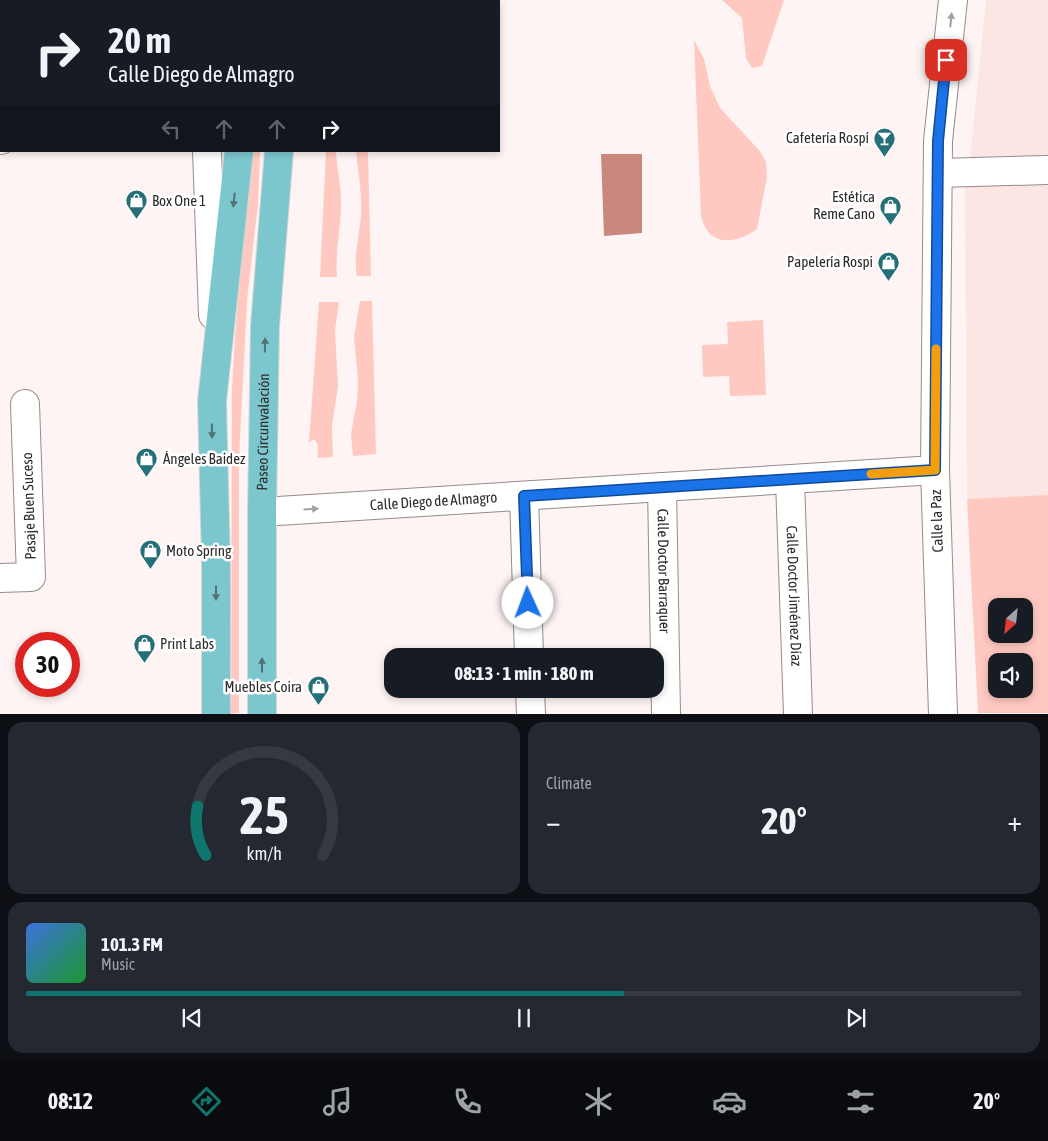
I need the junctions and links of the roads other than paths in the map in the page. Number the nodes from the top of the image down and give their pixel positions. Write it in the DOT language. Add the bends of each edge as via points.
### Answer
graph roads {
  1 [pos="953,0"];
  2 [pos="207,152"];
  3 [pos="240,152"];
  4 [pos="279,152"];
  5 [pos="1048,170"];
  6 [pos="938,173"];
  7 [pos="212,401"];
  8 [pos="25,404"];
  9 [pos="935,470"];
  10 [pos="790,480"];
  11 [pos="662,487"];
  12 [pos="524,496"];
  13 [pos="262,512"];
  14 [pos="0,578"];
  15 [pos="529,648"];
  16 [pos="530,698"];
  17 [pos="216,714"];
  18 [pos="262,714"];
  19 [pos="531,714"];
  20 [pos="666,714"];
  21 [pos="798,714"];
  22 [pos="943,714"];
  6 -- 1 [label="street, Calle la Paz, one-way" via="938,141"];
  2 -- 7 [label="street" via="214,350"];
  3 -- 7 [label="main road, one-way"];
  13 -- 4 [label="main road, Paseo Circunvalación, one-way" via="265,326"];
  5 -- 6 [label="street"];
  6 -- 9 [label="street, Calle la Paz"];
  7 -- 17 [label="main road, one-way"];
  8 -- 14 [label="street, Pasaje Buen Suceso" via="32,577"];
  9 -- 10 [label="street, Calle Diego de Almagro"];
  9 -- 22 [label="street, Calle la Paz"];
  10 -- 11 [label="street, Calle Diego de Almagro"];
  10 -- 21 [label="street, Calle Doctor Jiménez Díaz"];
  11 -- 12 [label="street, Calle Diego de Almagro"];
  11 -- 20 [label="street, Calle Doctor Barraquer"];
  13 -- 12 [label="street, Calle Diego de Almagro, one-way"];
  12 -- 15 [label="street"];
  18 -- 13 [label="main road, Paseo Circunvalación, one-way"];
  16 -- 19 [label="street"];
}
